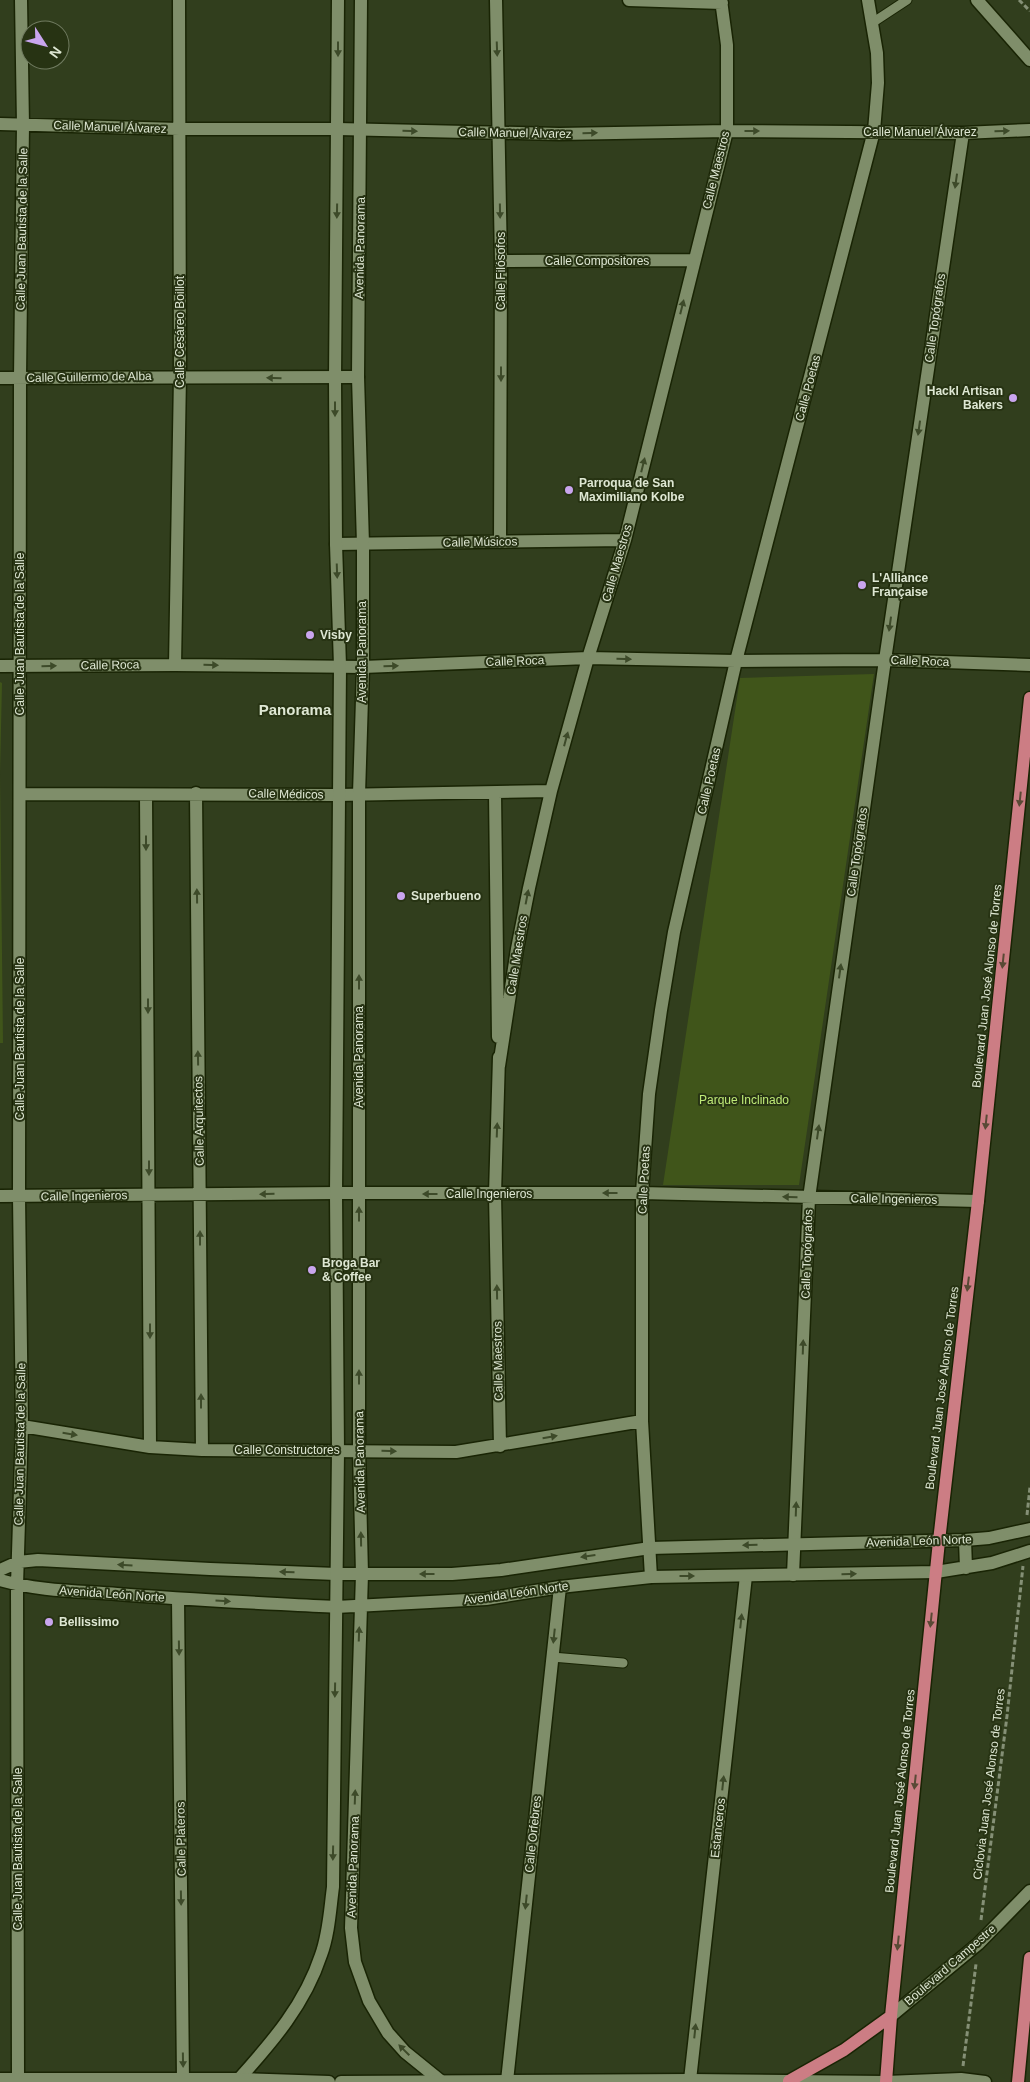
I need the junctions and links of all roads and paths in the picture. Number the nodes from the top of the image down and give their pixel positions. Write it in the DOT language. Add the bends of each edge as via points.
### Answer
graph roads {
  1 [pos="21,0"];
  2 [pos="179,0"];
  3 [pos="338,0"];
  4 [pos="361,0"];
  5 [pos="496,0"];
  6 [pos="629,0"];
  7 [pos="868,0"];
  8 [pos="907,0"];
  9 [pos="977,0"];
  10 [pos="1019,0"];
  11 [pos="722,2"];
  12 [pos="1030,11"];
  13 [pos="872,23"];
  14 [pos="1030,60"];
  15 [pos="0,124"];
  16 [pos="23,125"];
  17 [pos="180,129"];
  18 [pos="338,129"];
  19 [pos="361,129"];
  20 [pos="1030,130"];
  21 [pos="727,131"];
  22 [pos="874,131"];
  23 [pos="499,133"];
  24 [pos="963,133"];
  25 [pos="693,260"];
  26 [pos="501,261"];
  27 [pos="180,376"];
  28 [pos="358,377"];
  29 [pos="0,378"];
  30 [pos="20,378"];
  31 [pos="335,379"];
  32 [pos="625,540"];
  33 [pos="500,542"];
  34 [pos="336,544"];
  35 [pos="363,544"];
  36 [pos="588,658"];
  37 [pos="885,660"];
  38 [pos="736,661"];
  39 [pos="175,665"];
  40 [pos="1030,665"];
  41 [pos="0,666"];
  42 [pos="20,666"];
  43 [pos="340,666"];
  44 [pos="363,667"];
  45 [pos="1030,698"];
  46 [pos="552,791"];
  47 [pos="495,792"];
  48 [pos="196,793"];
  49 [pos="20,794"];
  50 [pos="359,794"];
  51 [pos="146,795"];
  52 [pos="338,795"];
  53 [pos="499,1066"];
  54 [pos="336,1193"];
  55 [pos="642,1193"];
  56 [pos="359,1194"];
  57 [pos="495,1194"];
  58 [pos="200,1195"];
  59 [pos="0,1196"];
  60 [pos="149,1196"];
  61 [pos="19,1197"];
  62 [pos="809,1198"];
  63 [pos="978,1201"];
  64 [pos="642,1421"];
  65 [pos="22,1426"];
  66 [pos="500,1446"];
  67 [pos="150,1447"];
  68 [pos="202,1450"];
  69 [pos="359,1450"];
  70 [pos="338,1451"];
  71 [pos="1030,1487"];
  72 [pos="1028,1529"];
  73 [pos="965,1540"];
  74 [pos="939,1541"];
  75 [pos="795,1544"];
  76 [pos="650,1548"];
  77 [pos="1027,1552"];
  78 [pos="18,1562"];
  79 [pos="966,1568"];
  80 [pos="0,1570"];
  81 [pos="936,1572"];
  82 [pos="336,1574"];
  83 [pos="362,1574"];
  84 [pos="793,1575"];
  85 [pos="746,1576"];
  86 [pos="651,1577"];
  87 [pos="0,1580"];
  88 [pos="17,1585"];
  89 [pos="560,1587"];
  90 [pos="178,1599"];
  91 [pos="360,1606"];
  92 [pos="336,1607"];
  93 [pos="552,1657"];
  94 [pos="623,1663"];
  95 [pos="1030,1891"];
  96 [pos="978,1944"];
  97 [pos="1030,1958"];
  98 [pos="891,2016"];
  99 [pos="0,2079"];
  100 [pos="18,2079"];
  101 [pos="961,2079"];
  102 [pos="183,2080"];
  103 [pos="239,2080"];
  104 [pos="690,2080"];
  105 [pos="442,2081"];
  106 [pos="506,2081"];
  107 [pos="761,2081"];
  108 [pos="789,2081"];
  109 [pos="329,2082"];
  110 [pos="341,2082"];
  111 [pos="886,2082"];
  112 [pos="985,2082"];
  113 [pos="1018,2082"];
  1 -- 16 [label="street, Calle Juan Bautista de la Salle"];
  2 -- 17 [label="street, Calle Cesáreo Boillot"];
  3 -- 18 [label="street, Avenida Panorama, one-way"];
  4 -- 19 [label="street, Avenida Panorama"];
  5 -- 23 [label="street, Calle Filósofos, one-way"];
  6 -- 11 [label="street"];
  7 -- 13 [label="street, Calle Poetas"];
  8 -- 13 [label="lane"];
  9 -- 14 [label="street"];
  10 -- 12 [label="path"];
  11 -- 21 [label="street, Calle Maestros" via="728,54"];
  13 -- 22 [label="street, Calle Poetas" via="878,83"];
  15 -- 16 [label="street, Calle Manuel Álvarez"];
  16 -- 17 [label="street, Calle Manuel Álvarez"];
  16 -- 30 [label="street, Calle Juan Bautista de la Salle"];
  17 -- 18 [label="street, Calle Manuel Álvarez"];
  17 -- 27 [label="street, Calle Cesáreo Boillot"];
  18 -- 19 [label="street, Calle Manuel Álvarez"];
  18 -- 31 [label="street, Avenida Panorama, one-way"];
  19 -- 23 [label="street, Calle Manuel Álvarez, one-way"];
  19 -- 28 [label="street, Avenida Panorama"];
  24 -- 20 [label="street, Calle Manuel Álvarez, one-way"];
  21 -- 22 [label="street, Calle Manuel Álvarez, one-way"];
  23 -- 21 [label="street, Calle Manuel Álvarez, one-way"];
  21 -- 25 [label="street, Calle Maestros"];
  22 -- 24 [label="street, Calle Manuel Álvarez"];
  22 -- 38 [label="street, Calle Poetas"];
  23 -- 26 [label="street, Calle Filósofos, one-way"];
  24 -- 37 [label="street, Calle Topógrafos, one-way"];
  25 -- 26 [label="street, Calle Compositores"];
  32 -- 25 [label="street, Calle Maestros, one-way"];
  26 -- 33 [label="street, Calle Filósofos, one-way"];
  27 -- 30 [label="street, Calle Guillermo de Alba"];
  31 -- 27 [label="street, Calle Guillermo de Alba, one-way"];
  27 -- 39 [label="street, Calle Cesáreo Boillot"];
  28 -- 31 [label="street, Calle Guillermo de Alba"];
  28 -- 35 [label="street, Avenida Panorama"];
  29 -- 30 [label="street, Calle Guillermo de Alba"];
  30 -- 42 [label="street, Calle Juan Bautista de la Salle"];
  31 -- 34 [label="street, Avenida Panorama, one-way"];
  32 -- 33 [label="street, Calle Músicos"];
  32 -- 36 [label="street, Calle Maestros"];
  33 -- 35 [label="street, Calle Músicos"];
  34 -- 35 [label="street, Calle Músicos"];
  34 -- 43 [label="street, Avenida Panorama, one-way"];
  35 -- 44 [label="street, Avenida Panorama"];
  36 -- 38 [label="street, Calle Roca, one-way"];
  44 -- 36 [label="street, Calle Roca, one-way"];
  46 -- 36 [label="street, Calle Maestros, one-way"];
  37 -- 38 [label="street, Calle Roca"];
  37 -- 40 [label="street, Calle Roca"];
  62 -- 37 [label="street, Calle Topógrafos, one-way"];
  38 -- 55 [label="street, Calle Poetas" via="674,932 649,1094"];
  42 -- 39 [label="street, Calle Roca, one-way"];
  39 -- 43 [label="street, Calle Roca, one-way"];
  41 -- 42 [label="street, Calle Roca"];
  42 -- 49 [label="street, Calle Juan Bautista de la Salle"];
  43 -- 44 [label="street, Calle Roca"];
  43 -- 52 [label="street, Avenida Panorama"];
  44 -- 50 [label="street, Avenida Panorama"];
  45 -- 63 [label="main road, Boulevard Juan José Alonso de Torres, one-way"];
  46 -- 47 [label="street, Calle Médicos"];
  53 -- 46 [label="street, Calle Maestros, one-way" via="517,949"];
  47 -- 50 [label="street, Calle Médicos"];
  47 -- 53 [label="street, Calle Maestros"];
  48 -- 51 [label="street, Calle Médicos"];
  48 -- 52 [label="street, Calle Médicos"];
  58 -- 48 [label="street, Calle Arquitectos, one-way"];
  49 -- 51 [label="street, Calle Médicos"];
  49 -- 61 [label="street, Calle Juan Bautista de la Salle"];
  50 -- 52 [label="street, Calle Médicos"];
  56 -- 50 [label="street, Avenida Panorama, one-way"];
  51 -- 60 [label="street, one-way"];
  52 -- 54 [label="street, Avenida Panorama"];
  57 -- 53 [label="street, Calle Maestros, one-way"];
  54 -- 56 [label="street, Calle Ingenieros"];
  54 -- 58 [label="street, Calle Ingenieros, one-way"];
  54 -- 70 [label="street, Avenida Panorama"];
  55 -- 57 [label="street, Calle Ingenieros, one-way"];
  62 -- 55 [label="street, Calle Ingenieros, one-way"];
  55 -- 64 [label="street, Calle Poetas"];
  57 -- 56 [label="street, Calle Ingenieros, one-way"];
  69 -- 56 [label="street, Avenida Panorama, one-way"];
  66 -- 57 [label="street, Calle Maestros, one-way"];
  58 -- 60 [label="street, Calle Ingenieros"];
  68 -- 58 [label="street, Calle Arquitectos, one-way"];
  59 -- 61 [label="street, Calle Ingenieros"];
  60 -- 61 [label="street, Calle Ingenieros"];
  60 -- 67 [label="street, one-way"];
  61 -- 65 [label="street, Calle Juan Bautista de la Salle"];
  62 -- 63 [label="street, Calle Ingenieros"];
  75 -- 62 [label="street, Calle Topógrafos, one-way"];
  63 -- 74 [label="main road, Boulevard Juan José Alonso de Torres, one-way"];
  66 -- 64 [label="street, Calle Constructores, one-way"];
  64 -- 76 [label="street, Calle Poetas"];
  65 -- 67 [label="street, Calle Constructores, one-way"];
  65 -- 78 [label="street, Calle Juan Bautista de la Salle"];
  69 -- 66 [label="street, Calle Constructores, one-way" via="456,1452"];
  67 -- 68 [label="street, Calle Constructores"];
  68 -- 70 [label="street, Calle Constructores"];
  69 -- 70 [label="street, Calle Constructores"];
  83 -- 69 [label="street, Avenida Panorama, one-way"];
  70 -- 82 [label="street, Avenida Panorama"];
  71 -- 72 [label="path"];
  72 -- 73 [label="street, Avenida León Norte"];
  73 -- 74 [label="street, Avenida León Norte"];
  73 -- 79 [label="street"];
  74 -- 75 [label="street, Avenida León Norte"];
  74 -- 81 [label="main road, Boulevard Juan José Alonso de Torres"];
  75 -- 76 [label="street, Avenida León Norte, one-way"];
  75 -- 84 [label="street, Calle Topógrafos"];
  76 -- 83 [label="street, Avenida León Norte, one-way" via="501,1570 452,1574"];
  76 -- 86 [label="street, Calle Poetas"];
  77 -- 79 [label="street, Avenida León Norte"];
  77 -- 96 [label="path, Ciclovia Juan José Alonso de Torres"];
  78 -- 80 [label="street, Avenida León Norte"];
  82 -- 78 [label="street, Avenida León Norte, one-way" via="38,1560"];
  78 -- 88 [label="street, Calle Juan Bautista de la Salle"];
  79 -- 81 [label="street, Avenida León Norte"];
  84 -- 81 [label="street, Avenida León Norte, one-way"];
  81 -- 98 [label="main road, Boulevard Juan José Alonso de Torres, one-way"];
  82 -- 83 [label="street, Avenida León Norte"];
  82 -- 92 [label="street, Avenida Panorama"];
  83 -- 91 [label="street, Avenida Panorama"];
  84 -- 85 [label="street, Avenida León Norte"];
  86 -- 85 [label="street, Avenida León Norte, one-way"];
  104 -- 85 [label="street, Estanceros, one-way"];
  86 -- 89 [label="street, Avenida León Norte"];
  87 -- 88 [label="street, Avenida León Norte"];
  88 -- 90 [label="street, Avenida León Norte"];
  88 -- 100 [label="street, Calle Juan Bautista de la Salle"];
  89 -- 91 [label="street, Avenida León Norte" via="486,1599"];
  89 -- 93 [label="street, Calle Orfebres, one-way"];
  90 -- 92 [label="street, Avenida León Norte, one-way"];
  90 -- 102 [label="street, Calle Plateros, one-way"];
  91 -- 92 [label="street, Avenida León Norte"];
  105 -- 91 [label="street, Avenida Panorama, one-way" via="405,2052 388,2033 369,2001 355,1962 351,1928"];
  92 -- 103 [label="street, Avenida Panorama, one-way" via="333,1887 329,1921 322,1954 297,2009"];
  93 -- 94 [label="lane"];
  93 -- 106 [label="street, Calle Orfebres, one-way"];
  95 -- 96 [label="street, Boulevard Campestre"];
  96 -- 98 [label="street, Boulevard Campestre"];
  96 -- 101 [label="path, Ciclovia Juan José Alonso de Torres"];
  97 -- 113 [label="main road"];
  98 -- 108 [label="main road" via="844,2050"];
  98 -- 111 [label="main road, Boulevard Juan José Alonso de Torres"];
  99 -- 100 [label="street"];
  100 -- 102 [label="street"];
  101 -- 111 [label="street"];
  101 -- 112 [label="street"];
  102 -- 103 [label="street"];
  103 -- 109 [label="street"];
  104 -- 106 [label="street"];
  104 -- 107 [label="street"];
  105 -- 106 [label="street"];
  105 -- 110 [label="street"];
  107 -- 108 [label="street"];
  108 -- 111 [label="street"];
}
